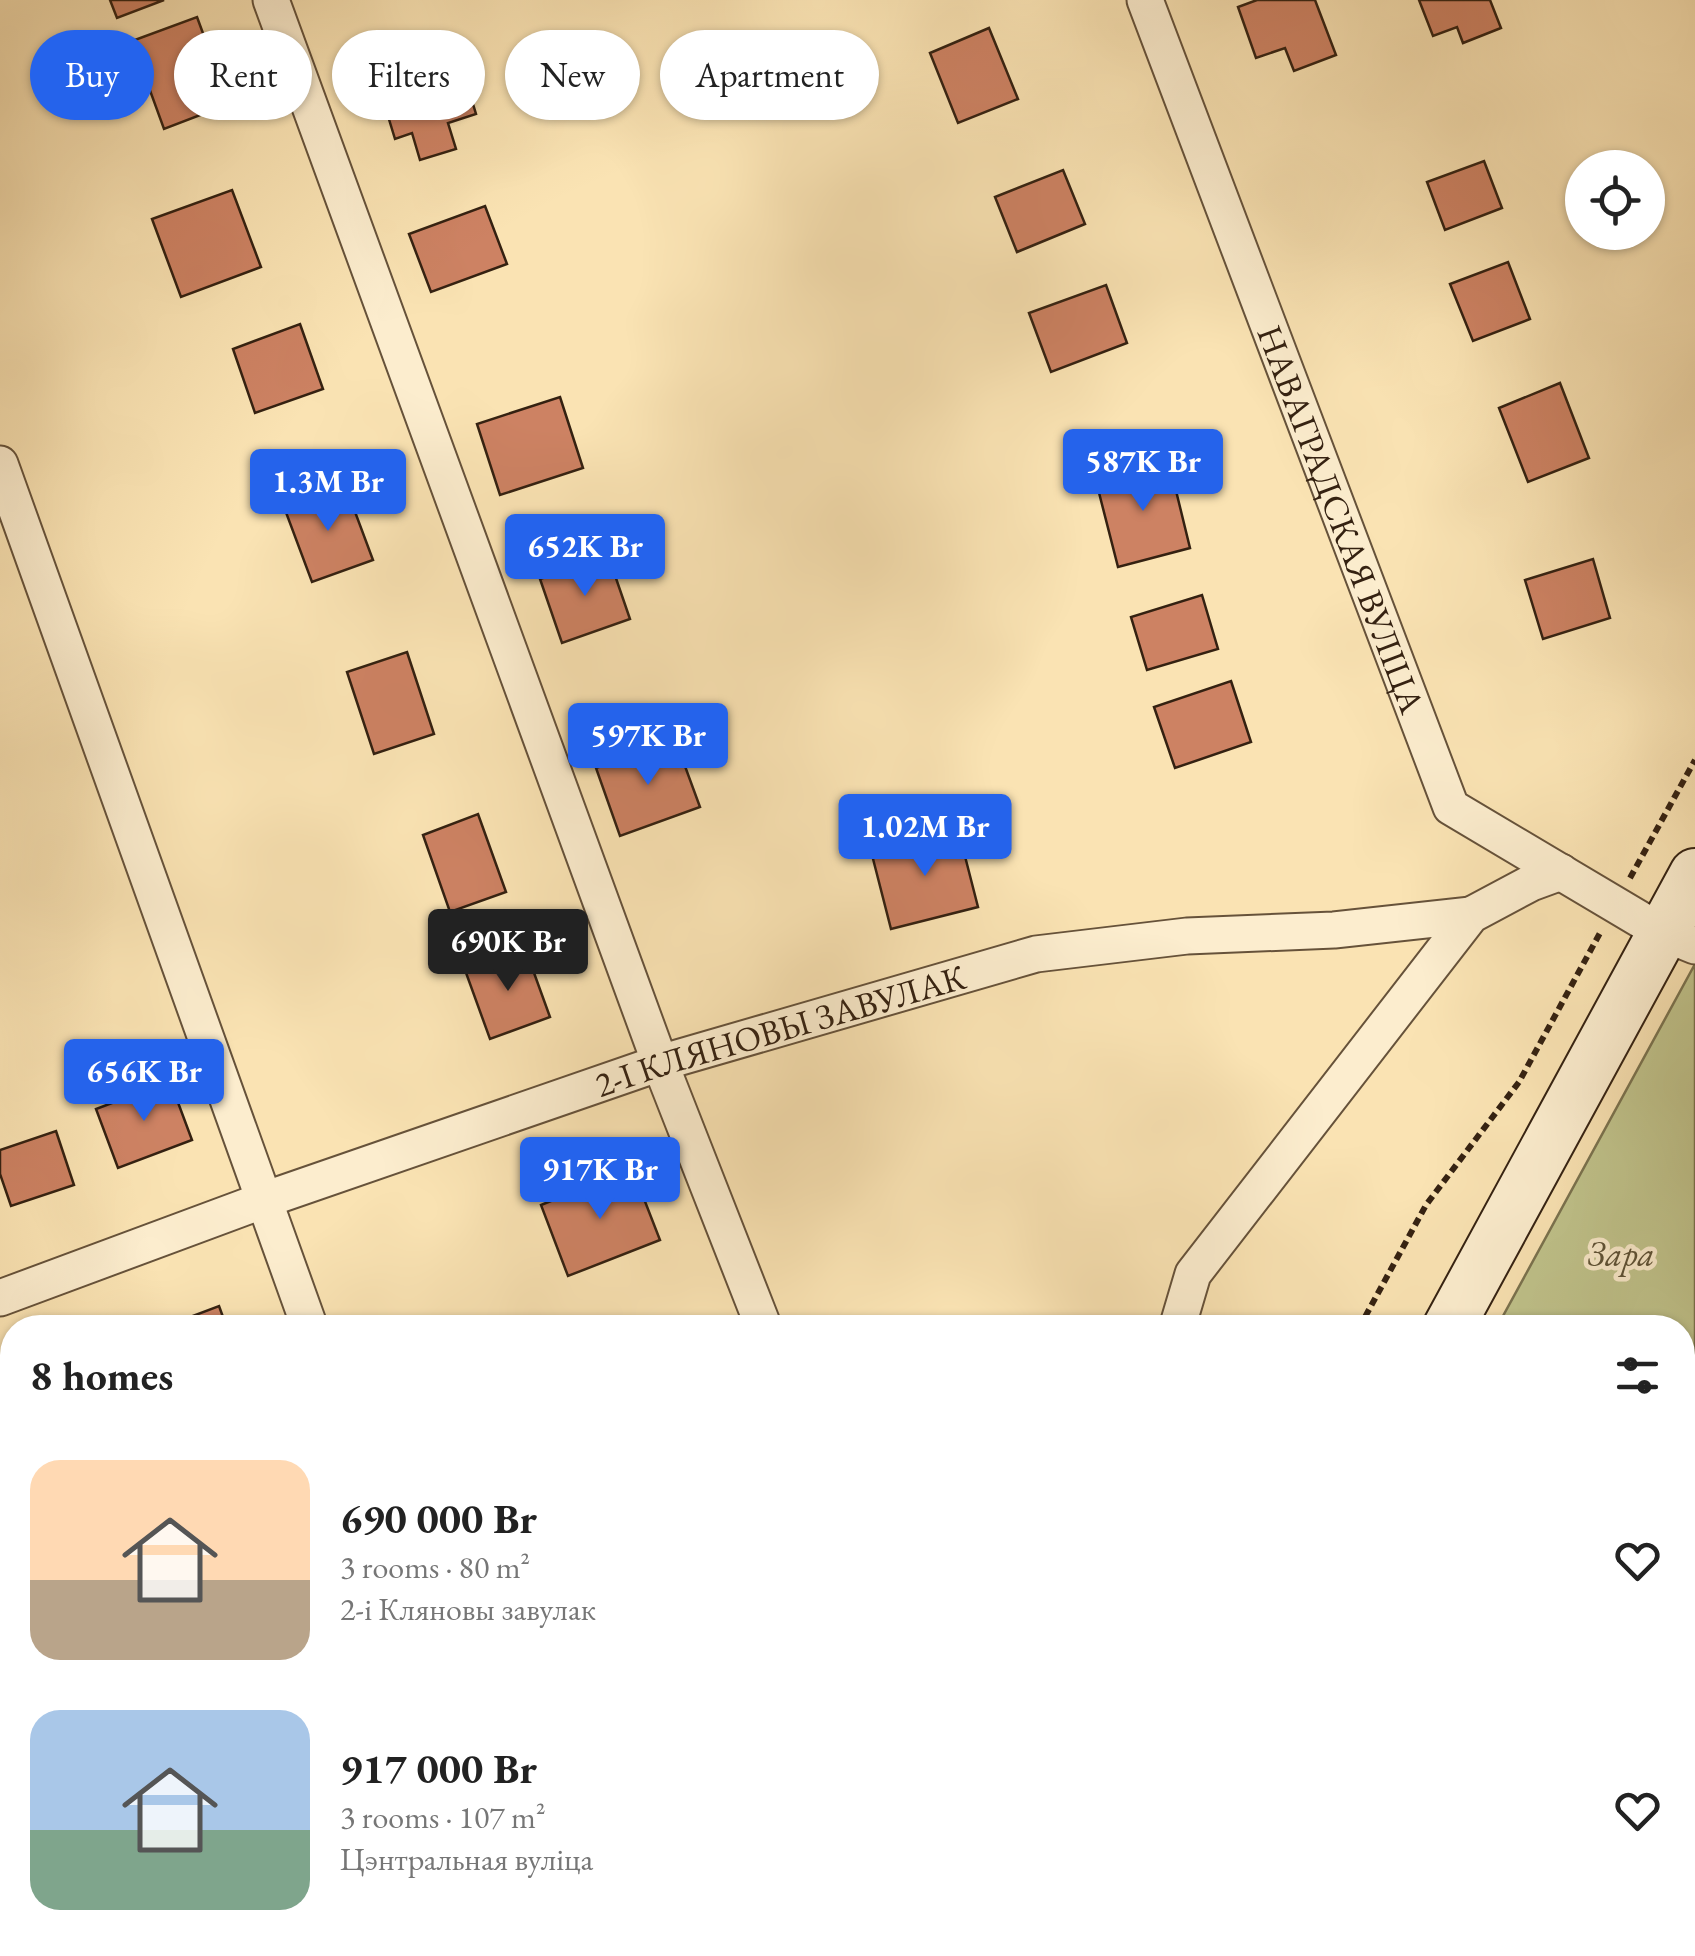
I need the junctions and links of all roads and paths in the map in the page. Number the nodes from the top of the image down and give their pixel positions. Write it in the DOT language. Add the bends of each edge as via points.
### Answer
graph roads {
  1 [pos="270,0"];
  2 [pos="1145,0"];
  3 [pos="0,464"];
  4 [pos="1695,760"];
  5 [pos="1560,872"];
  6 [pos="1695,874"];
  7 [pos="1630,879"];
  8 [pos="1471,915"];
  9 [pos="1602,930"];
  10 [pos="1679,939"];
  11 [pos="660,1063"];
  12 [pos="264,1200"];
  13 [pos="0,1298"];
  14 [pos="305,1315"];
  15 [pos="759,1315"];
  16 [pos="1181,1315"];
  17 [pos="1366,1315"];
  18 [pos="1456,1315"];
  1 -- 11 [label="street"];
  2 -- 5 [label="street, НАВАГРАДСКАЯ ВУЛІЦА" via="1451,807"];
  3 -- 12 [label="street"];
  4 -- 7 [label="path"];
  5 -- 8 [label="street"];
  5 -- 10 [label="street, НАВАГРАДСКАЯ ВУЛІЦА"];
  6 -- 10 [label="main road"];
  8 -- 11 [label="street, 2-І КЛЯНОВЫ ЗАВУЛАК" via="1036,954"];
  8 -- 16 [label="street" via="1193,1274"];
  9 -- 17 [label="path" via="1519,1082 1426,1204"];
  10 -- 18 [label="main road"];
  11 -- 12 [label="street, 2-І КЛЯНОВЫ ЗАВУЛАК"];
  11 -- 15 [label="street"];
  12 -- 13 [label="street, 2-І КЛЯНОВЫ ЗАВУЛАК"];
  12 -- 14 [label="street"];
}
